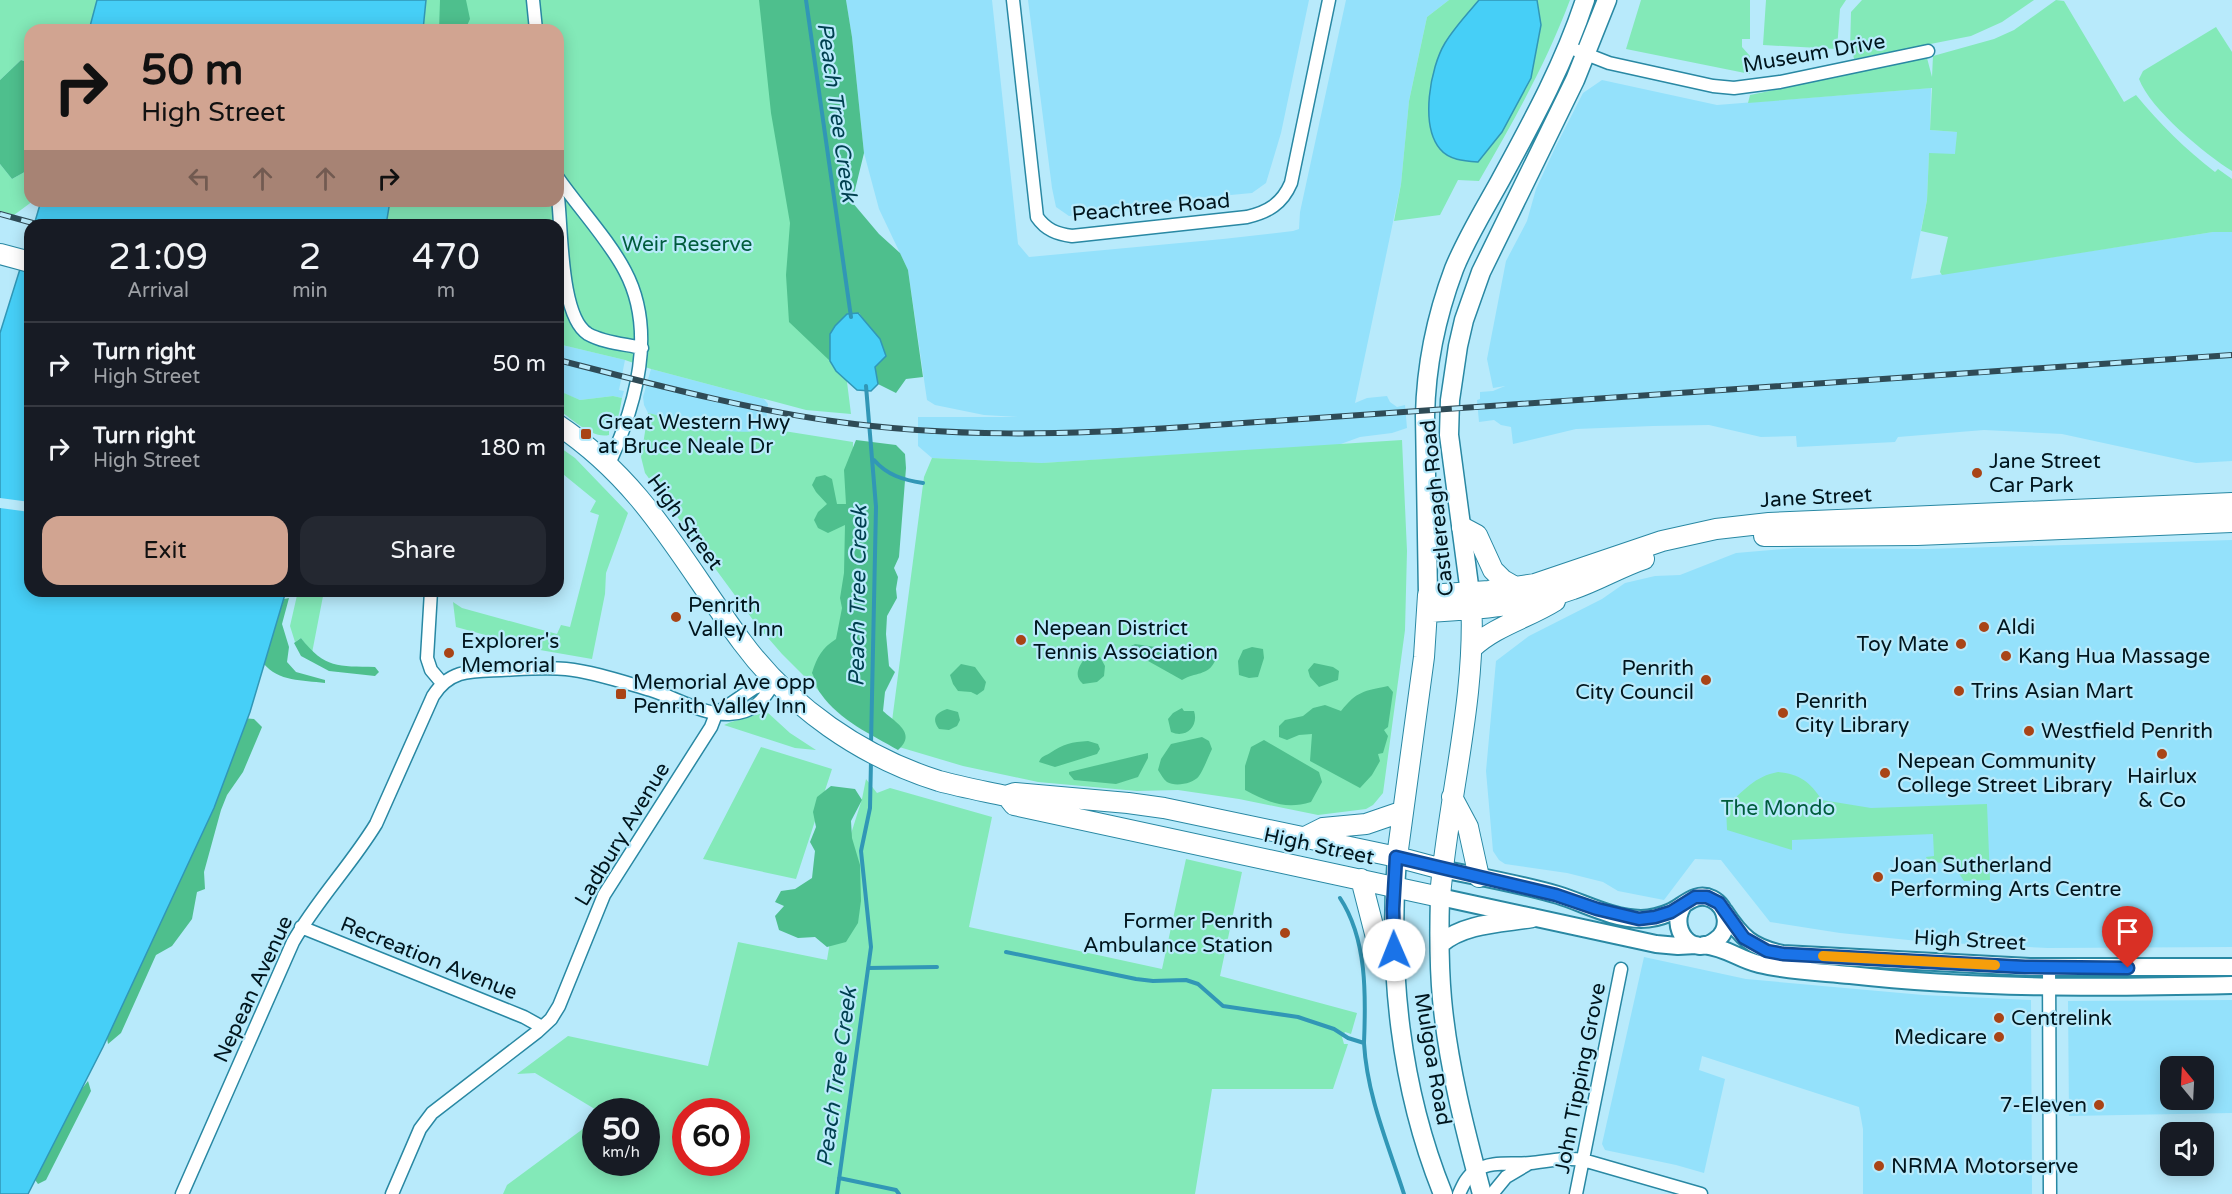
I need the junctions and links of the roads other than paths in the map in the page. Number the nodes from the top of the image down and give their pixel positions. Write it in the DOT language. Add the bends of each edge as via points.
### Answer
graph roads {
  1 [pos="533,0"];
  2 [pos="1013,0"];
  3 [pos="1329,0"];
  4 [pos="1585,0"];
  5 [pos="1606,0"];
  6 [pos="535,24"];
  7 [pos="1568,47"];
  8 [pos="1928,51"];
  9 [pos="1586,54"];
  10 [pos="564,186"];
  11 [pos="0,254"];
  12 [pos="564,258"];
  13 [pos="24,260"];
  14 [pos="642,348"];
  15 [pos="564,430"];
  16 [pos="609,464"];
  17 [pos="2232,503"];
  18 [pos="2232,522"];
  19 [pos="1462,527"];
  20 [pos="1517,588"];
  21 [pos="1572,590"];
  22 [pos="431,597"];
  23 [pos="1471,601"];
  24 [pos="1427,610"];
  25 [pos="1472,648"];
  26 [pos="775,681"];
  27 [pos="442,683"];
  28 [pos="716,714"];
  29 [pos="1005,796"];
  30 [pos="1452,797"];
  31 [pos="1401,812"];
  32 [pos="1303,838"];
  33 [pos="1396,857"];
  34 [pos="1442,869"];
  35 [pos="1479,877"];
  36 [pos="1361,879"];
  37 [pos="1394,887"];
  38 [pos="1440,897"];
  39 [pos="1684,904"];
  40 [pos="1724,911"];
  41 [pos="1532,918"];
  42 [pos="301,927"];
  43 [pos="1440,944"];
  44 [pos="1700,945"];
  45 [pos="2049,967"];
  46 [pos="2232,967"];
  47 [pos="1622,969"];
  48 [pos="1395,972"];
  49 [pos="2232,985"];
  50 [pos="2049,986"];
  51 [pos="542,1027"];
  52 [pos="1583,1160"];
  53 [pos="1528,1164"];
  54 [pos="1476,1170"];
  55 [pos="182,1194"];
  56 [pos="392,1194"];
  57 [pos="1443,1194"];
  58 [pos="1459,1194"];
  59 [pos="1482,1194"];
  60 [pos="1492,1194"];
  61 [pos="1576,1194"];
  62 [pos="1701,1194"];
  63 [pos="2050,1194"];
  1 -- 6 [label="street"];
  2 -- 3 [label="street, Peachtree Road" via="1037,217 1049,230 1072,236 1246,217 1280,202 1291,183"];
  4 -- 7 [label="main road, Castlereagh Road"];
  5 -- 9 [label="main road, Castlereagh Road"];
  7 -- 9 [label="street, Museum Drive"];
  7 -- 24 [label="main road, Castlereagh Road" via="1543,102 1461,254 1433,335 1425,394"];
  8 -- 9 [label="street, Museum Drive" via="1734,88 1609,63"];
  9 -- 19 [label="main road, Castlereagh Road" via="1480,272 1464,320 1454,368 1449,424"];
  10 -- 14 [label="street" via="625,270 640,310"];
  11 -- 13 [label="highway"];
  12 -- 14 [label="street" via="568,298 576,321 596,337"];
  14 -- 16 [label="street" via="621,437"];
  15 -- 16 [label="highway, High Street"];
  16 -- 26 [label="highway, High Street" via="651,511 741,641"];
  17 -- 20 [label="highway, Jane Street" via="1749,525 1662,541"];
  18 -- 21 [label="highway, Jane Street" via="1917,535 1740,537 1664,552"];
  19 -- 20 [label="highway" via="1477,535 1493,570"];
  19 -- 23 [label="main road, Castlereagh Road"];
  20 -- 23 [label="highway, Jane Street"];
  21 -- 23 [label="highway, Jane Street" via="1516,604"];
  21 -- 25 [label="highway" via="1484,637"];
  22 -- 27 [label="street" via="427,658"];
  23 -- 24 [label="highway, Jane Street"];
  23 -- 25 [label="highway, Castlereagh Road"];
  24 -- 31 [label="highway, Castlereagh Road" via="1424,657"];
  25 -- 30 [label="highway, Castlereagh Road"];
  26 -- 28 [label="street" via="764,700 753,707"];
  26 -- 29 [label="highway, High Street" via="804,707 883,759 939,781"];
  27 -- 28 [label="street" via="471,671 564,669 651,691"];
  27 -- 42 [label="street, Nepean Avenue" via="376,824"];
  28 -- 51 [label="street, Ladbury Avenue" via="604,895 559,1006"];
  29 -- 32 [label="highway, High Street" via="1015,793 1164,808"];
  29 -- 36 [label="highway, High Street" via="1014,805"];
  30 -- 34 [label="highway, Castlereagh Road"];
  30 -- 35 [label="highway" via="1468,827"];
  31 -- 32 [label="highway, High Street" via="1366,824 1323,828"];
  31 -- 33 [label="highway, Castlereagh Road"];
  32 -- 33 [label="highway, High Street"];
  33 -- 34 [label="highway, High Street"];
  33 -- 37 [label="main road, Mulgoa Road"];
  34 -- 35 [label="main road, High Street"];
  34 -- 38 [label="highway, Castlereagh Road"];
  35 -- 39 [label="main road, High Street" via="1639,919 1671,912"];
  36 -- 37 [label="highway, High Street"];
  36 -- 48 [label="highway" via="1381,957"];
  37 -- 38 [label="highway, High Street"];
  37 -- 48 [label="main road, Mulgoa Road"];
  38 -- 41 [label="main road, High Street"];
  38 -- 43 [label="main road, Mulgoa Road"];
  39 -- 40 [label="main road" via="1695,897 1707,897"];
  39 -- 44 [label="main road" via="1677,924 1684,938"];
  40 -- 44 [label="main road" via="1725,930 1716,941"];
  40 -- 45 [label="main road, High Street" via="1744,938 1767,951 1783,954"];
  41 -- 43 [label="main road" via="1461,930"];
  41 -- 44 [label="main road, High Street" via="1656,944"];
  42 -- 51 [label="street, Recreation Avenue"];
  42 -- 55 [label="street, Nepean Avenue"];
  43 -- 54 [label="main road, Mulgoa Road" via="1447,1036"];
  44 -- 50 [label="main road, High Street" via="1726,949 1760,964 1841,974"];
  45 -- 46 [label="main road, High Street"];
  45 -- 50 [label="street"];
  47 -- 52 [label="street, John Tipping Grove"];
  48 -- 57 [label="main road, Mulgoa Road" via="1411,1085"];
  49 -- 50 [label="main road, High Street"];
  50 -- 63 [label="street"];
  51 -- 56 [label="street, Ladbury Avenue" via="432,1113 420,1129"];
  52 -- 53 [label="street"];
  52 -- 61 [label="street, John Tipping Grove"];
  52 -- 62 [label="street"];
  53 -- 54 [label="street" via="1503,1162"];
  53 -- 60 [label="street" via="1506,1177"];
  54 -- 58 [label="street"];
  54 -- 59 [label="main road, Mulgoa Road"];
}
